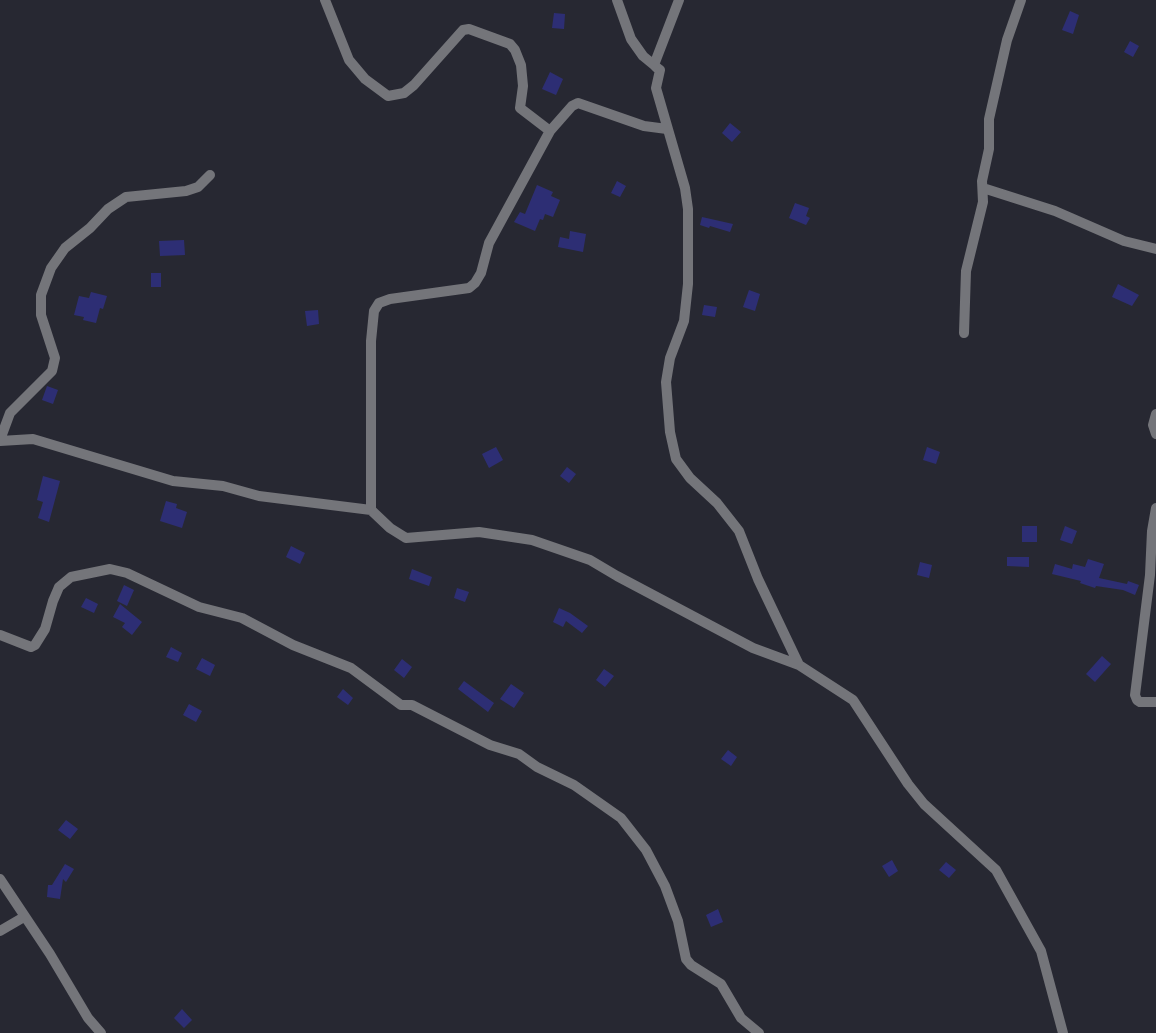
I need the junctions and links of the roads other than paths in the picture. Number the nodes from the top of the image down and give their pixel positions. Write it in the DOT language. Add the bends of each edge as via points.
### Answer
graph roads {
  1 [pos="325,0"];
  2 [pos="617,0"];
  3 [pos="679,0"];
  4 [pos="1021,0"];
  5 [pos="660,70"];
  6 [pos="667,128"];
  7 [pos="550,131"];
  8 [pos="210,175"];
  9 [pos="983,188"];
  10 [pos="1156,249"];
  11 [pos="964,333"];
  12 [pos="1156,414"];
  13 [pos="1156,434"];
  14 [pos="0,441"];
  15 [pos="1156,508"];
  16 [pos="371,510"];
  17 [pos="0,635"];
  18 [pos="799,665"];
  19 [pos="1156,702"];
  20 [pos="0,879"];
  21 [pos="24,917"];
  22 [pos="0,931"];
  23 [pos="101,1033"];
  24 [pos="759,1033"];
  25 [pos="1063,1033"];
  1 -- 7 [label="street" via="349,60 365,79 388,96 404,93 463,30 469,29 510,44 521,65 520,108"];
  2 -- 5 [label="street" via="631,38 643,56"];
  3 -- 5 [label="street" via="654,65"];
  4 -- 9 [label="street" via="1007,40 990,119"];
  5 -- 6 [label="street" via="656,88"];
  6 -- 7 [label="street" via="644,126 578,103"];
  6 -- 18 [label="street" via="685,188 688,217 688,284 684,321 670,358 666,382 676,459 739,531"];
  7 -- 16 [label="street" via="489,243 475,283 469,288 390,299 379,303 374,311 371,341"];
  8 -- 14 [label="street" via="198,187 186,191 126,197 65,248 51,268 41,295 41,315 55,358 52,371 10,413"];
  9 -- 10 [label="street" via="1055,211 1124,241"];
  9 -- 11 [label="street" via="983,202 966,271"];
  12 -- 13 [label="street" via="1153,425"];
  14 -- 16 [label="street" via="33,439 173,481"];
  15 -- 19 [label="street" via="1136,695 1140,702"];
  16 -- 18 [label="street" via="406,538 480,532 532,540 590,560 753,648"];
  17 -- 24 [label="street" via="31,647 35,645 45,629 59,587 72,577 110,569 127,573 199,607 242,618 293,645 351,668 401,705 412,705 490,745 519,754 574,785 621,818 646,850 666,886 686,959 721,984 741,1018"];
  18 -- 25 [label="street" via="852,700 924,804 996,870 1040,951"];
  20 -- 21 [label="street"];
  21 -- 22 [label="street"];
  21 -- 23 [label="street" via="88,1018"];
}
